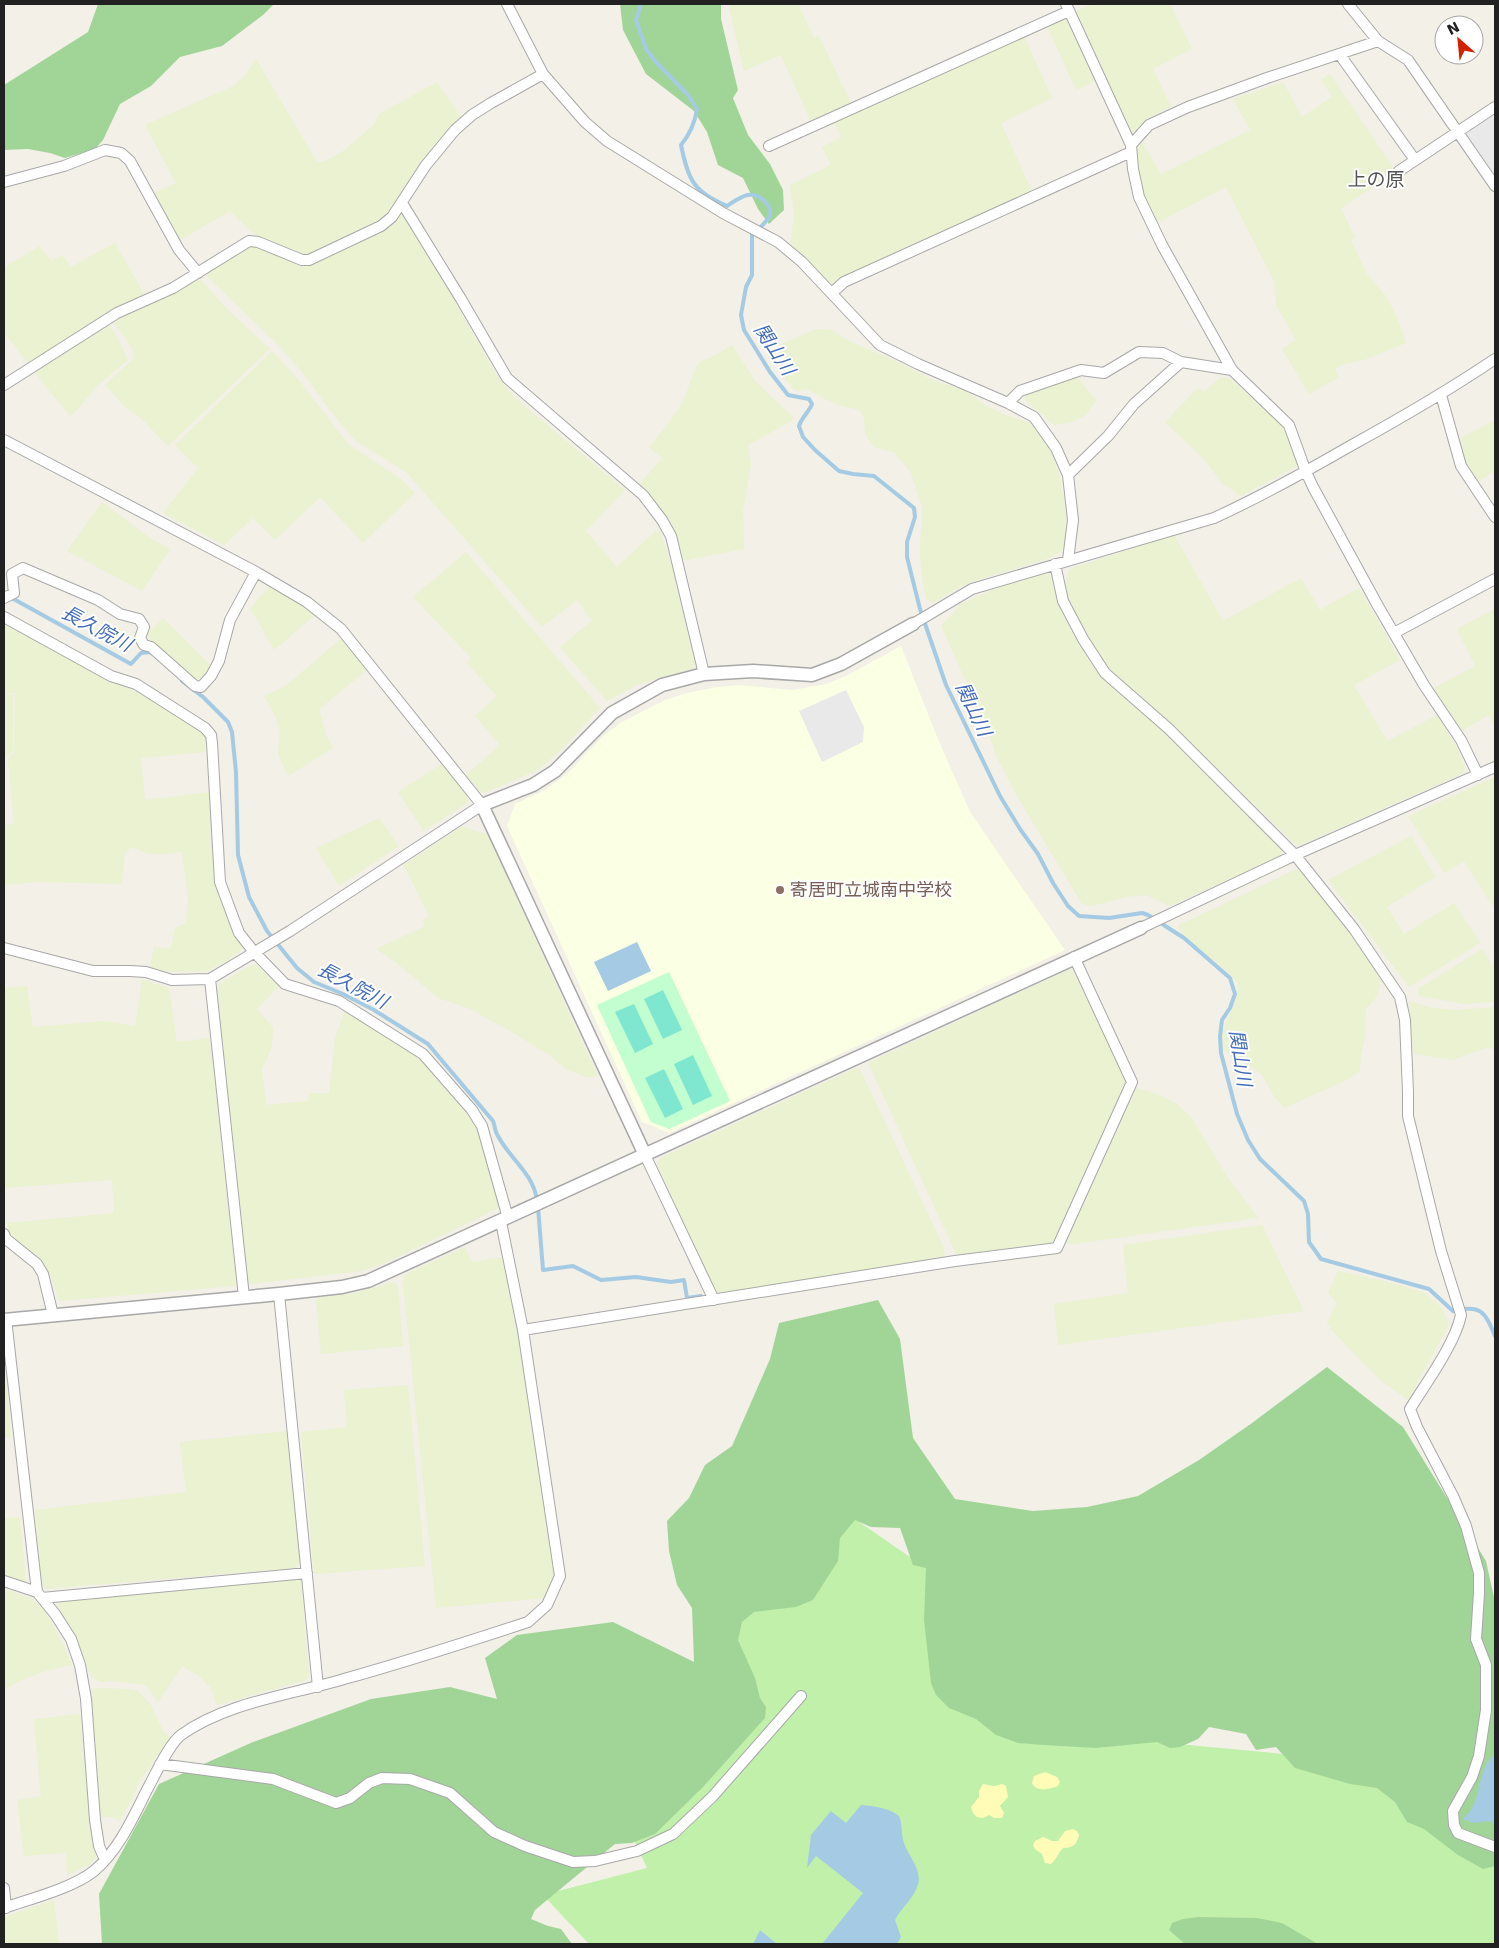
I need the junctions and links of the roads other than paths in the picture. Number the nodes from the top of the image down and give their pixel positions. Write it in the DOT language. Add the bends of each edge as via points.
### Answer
graph roads {
  1 [pos="507,4"];
  2 [pos="1348,4"];
  3 [pos="1067,7"];
  4 [pos="1378,41"];
  5 [pos="1340,55"];
  6 [pos="543,74"];
  7 [pos="1495,107"];
  8 [pos="1459,132"];
  9 [pos="768,146"];
  10 [pos="1131,149"];
  11 [pos="1415,160"];
  12 [pos="1399,171"];
  13 [pos="4,182"];
  14 [pos="1495,186"];
  15 [pos="402,203"];
  16 [pos="198,273"];
  17 [pos="832,292"];
  18 [pos="1495,359"];
  19 [pos="1181,362"];
  20 [pos="1232,370"];
  21 [pos="4,385"];
  22 [pos="1441,394"];
  23 [pos="1008,403"];
  24 [pos="4,440"];
  25 [pos="1306,472"];
  26 [pos="1068,475"];
  27 [pos="1495,517"];
  28 [pos="1068,560"];
  29 [pos="1055,564"];
  30 [pos="256,572"];
  31 [pos="1495,578"];
  32 [pos="4,598"];
  33 [pos="4,617"];
  34 [pos="913,624"];
  35 [pos="1394,632"];
  36 [pos="704,674"];
  37 [pos="1495,767"];
  38 [pos="1478,775"];
  39 [pos="482,805"];
  40 [pos="1295,855"];
  41 [pos="1141,928"];
  42 [pos="4,948"];
  43 [pos="254,952"];
  44 [pos="1074,957"];
  45 [pos="210,979"];
  46 [pos="646,1155"];
  47 [pos="505,1220"];
  48 [pos="4,1234"];
  49 [pos="279,1294"];
  50 [pos="244,1297"];
  51 [pos="714,1300"];
  52 [pos="53,1315"];
  53 [pos="5,1319"];
  54 [pos="523,1330"];
  55 [pos="307,1573"];
  56 [pos="4,1581"];
  57 [pos="39,1595"];
  58 [pos="318,1687"];
  59 [pos="801,1696"];
  60 [pos="160,1764"];
  61 [pos="1495,1847"];
  62 [pos="105,1860"];
  63 [pos="4,1888"];
  64 [pos="5,1908"];
  1 -- 6 [label="street"];
  2 -- 4 [label="street"];
  3 -- 9 [label="street"];
  3 -- 10 [label="street"];
  4 -- 5 [label="street"];
  4 -- 8 [label="street" via="1408,60"];
  5 -- 10 [label="street" via="1188,107 1149,125"];
  5 -- 11 [label="street"];
  6 -- 15 [label="street" via="472,115 455,130 426,165"];
  6 -- 17 [label="street" via="585,122 607,141 716,209 778,242"];
  7 -- 8 [label="street"];
  8 -- 11 [label="street"];
  8 -- 14 [label="street"];
  10 -- 17 [label="street" via="844,282"];
  10 -- 20 [label="street" via="1139,197"];
  11 -- 12 [label="street"];
  13 -- 16 [label="street" via="64,166 105,150 121,153 130,161 179,250"];
  15 -- 16 [label="street" via="382,226 309,260 248,241"];
  15 -- 36 [label="street" via="507,378 643,496 662,520 671,536"];
  16 -- 21 [label="street" via="117,313"];
  17 -- 23 [label="street" via="880,344"];
  18 -- 22 [label="street"];
  19 -- 20 [label="street"];
  19 -- 23 [label="street" via="1163,353 1139,352 1104,373 1080,370 1020,391"];
  19 -- 26 [label="street" via="1134,404 1108,436"];
  20 -- 25 [label="street" via="1289,425"];
  22 -- 25 [label="street"];
  22 -- 27 [label="street" via="1461,466"];
  23 -- 26 [label="street" via="1034,417 1056,448"];
  24 -- 30 [label="street"];
  25 -- 28 [label="street" via="1214,518"];
  25 -- 35 [label="street"];
  26 -- 28 [label="street" via="1073,520"];
  28 -- 29 [label="street"];
  29 -- 34 [label="street" via="972,589"];
  29 -- 40 [label="street" via="1063,601 1105,673 1169,729"];
  30 -- 32 [label="street" via="230,620 219,661 201,687 195,686 151,647 144,645 140,638 144,627 139,619 120,614 98,600 24,568 12,574 14,593"];
  30 -- 39 [label="street" via="307,602 341,629"];
  31 -- 35 [label="street"];
  33 -- 43 [label="street" via="111,676 136,684 205,728 211,736 220,882 239,933"];
  34 -- 36 [label="street" via="841,664 812,675 753,671"];
  35 -- 38 [label="street" via="1461,740"];
  36 -- 39 [label="street" via="662,685 626,704 612,713 555,771 533,785"];
  37 -- 38 [label="street"];
  38 -- 40 [label="street"];
  39 -- 43 [label="street"];
  39 -- 46 [label="street"];
  40 -- 41 [label="street"];
  40 -- 61 [label="street" via="1354,929 1400,996 1405,1020 1408,1116 1441,1251 1461,1315 1437,1367 1410,1409 1466,1526 1478,1573 1476,1639 1486,1665 1486,1710 1480,1756 1453,1811 1454,1825 1458,1833"];
  41 -- 44 [label="street"];
  42 -- 45 [label="street" via="93,971 130,970 172,980"];
  43 -- 45 [label="street"];
  43 -- 47 [label="street" via="285,984 339,1001 423,1054 482,1126"];
  44 -- 46 [label="street"];
  44 -- 51 [label="street" via="1132,1082 1057,1248"];
  45 -- 50 [label="street"];
  46 -- 47 [label="street"];
  46 -- 51 [label="street"];
  47 -- 49 [label="street" via="368,1281"];
  47 -- 54 [label="street"];
  48 -- 52 [label="street" via="37,1264 43,1274"];
  49 -- 50 [label="street"];
  49 -- 55 [label="street"];
  50 -- 52 [label="street"];
  51 -- 54 [label="street"];
  52 -- 53 [label="street"];
  53 -- 57 [label="street"];
  54 -- 58 [label="street" via="560,1576 547,1605 528,1622"];
  55 -- 57 [label="street"];
  55 -- 58 [label="street"];
  56 -- 57 [label="street"];
  57 -- 62 [label="street" via="71,1639 80,1665 86,1700 95,1820"];
  58 -- 60 [label="street" via="235,1708 190,1729 179,1737"];
  59 -- 60 [label="street" via="713,1796 673,1834 636,1851 595,1860 573,1862 525,1846 494,1832 450,1793 410,1778 382,1778 369,1783 350,1798 336,1802 273,1779"];
  60 -- 62 [label="street" via="123,1835"];
  62 -- 64 [label="street" via="79,1880"];
  63 -- 64 [label="street"];
}
